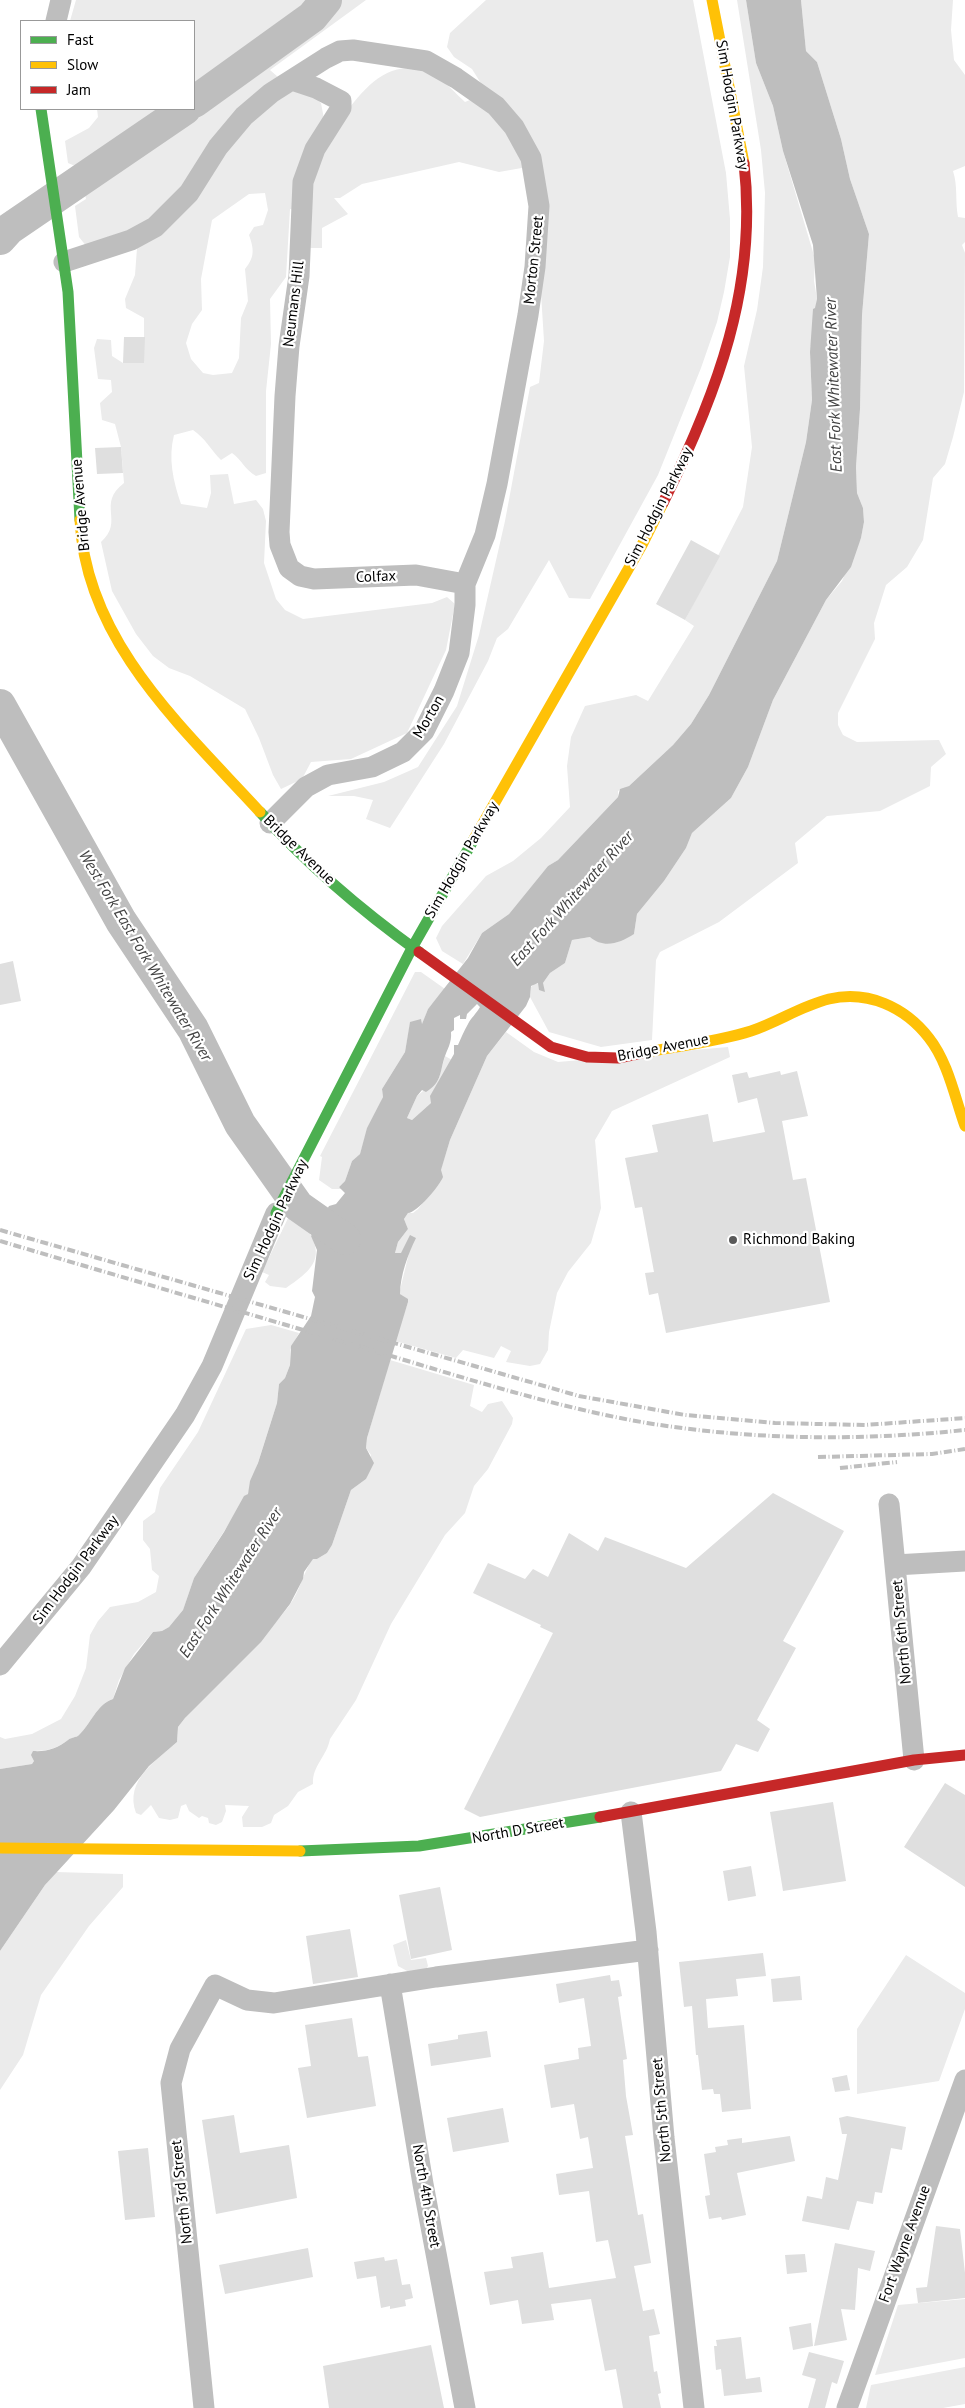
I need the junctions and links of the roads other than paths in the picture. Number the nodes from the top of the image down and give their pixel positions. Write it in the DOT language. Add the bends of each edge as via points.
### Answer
graph roads {
  1 [pos="62,0"];
  2 [pos="712,0"];
  3 [pos="56,20"];
  4 [pos="292,80"];
  5 [pos="41,110"];
  6 [pos="64,262"];
  7 [pos="289,568"];
  8 [pos="465,584"];
  9 [pos="270,823"];
  10 [pos="412,948"];
  11 [pos="965,1126"];
  12 [pos="276,1213"];
  13 [pos="889,1504"];
  14 [pos="965,1561"];
  15 [pos="895,1565"];
  16 [pos="0,1665"];
  17 [pos="965,1755"];
  18 [pos="914,1760"];
  19 [pos="631,1812"];
  20 [pos="0,1848"];
  21 [pos="648,1950"];
  22 [pos="390,1984"];
  23 [pos="965,2080"];
  24 [pos="958,2100"];
  25 [pos="965,2131"];
  26 [pos="204,2408"];
  27 [pos="465,2408"];
  28 [pos="694,2408"];
  29 [pos="847,2408"];
  1 -- 3 [label="street"];
  2 -- 10 [label="street, Sim Hodgin Parkway" via="744,164 748,224 741,292 720,369 687,454 642,545"];
  4 -- 6 [label="street, Morton Street" via="244,116 218,147 188,193 155,227 131,240"];
  4 -- 7 [label="street, Neumans Hill" via="341,100 341,108 315,149 303,182 299,276 287,376 279,532 280,545"];
  4 -- 8 [label="street, Morton Street" via="340,51 426,61 496,106 514,127 531,158 539,215 528,314 497,484 484,534"];
  5 -- 6 [label="street, Bridge Avenue"];
  6 -- 9 [label="street, Bridge Avenue" via="80,524 88,571 103,614 136,671"];
  7 -- 8 [label="street, Colfax" via="300,576 314,579 416,575"];
  8 -- 9 [label="street, Morton" via="459,653 424,731 391,760 328,775 306,787"];
  9 -- 10 [label="street, Bridge Avenue" via="345,894"];
  10 -- 11 [label="street, Bridge Avenue" via="543,1043 572,1054 602,1059 751,1031 830,999 864,997 880,1001 911,1019 930,1039"];
  10 -- 12 [label="street, Sim Hodgin Parkway"];
  12 -- 16 [label="street, Sim Hodgin Parkway" via="212,1366 185,1415 82,1567"];
  13 -- 15 [label="street, North 6th Street"];
  14 -- 15 [label="street"];
  15 -- 18 [label="street, North 6th Street"];
  17 -- 18 [label="street, North D Street"];
  18 -- 19 [label="street, North D Street"];
  19 -- 20 [label="street, North D Street" via="376,1850"];
  19 -- 21 [label="street, North 5th Street"];
  21 -- 22 [label="street"];
  21 -- 28 [label="street, North 5th Street" via="664,2138"];
  22 -- 26 [label="street, North 3rd Street" via="274,2003 247,2000 215,1985 180,2050 172,2083"];
  22 -- 27 [label="street, North 4th Street"];
  23 -- 24 [label="street, Fort Wayne Avenue"];
  24 -- 25 [label="street"];
  24 -- 29 [label="street, Fort Wayne Avenue"];
}
